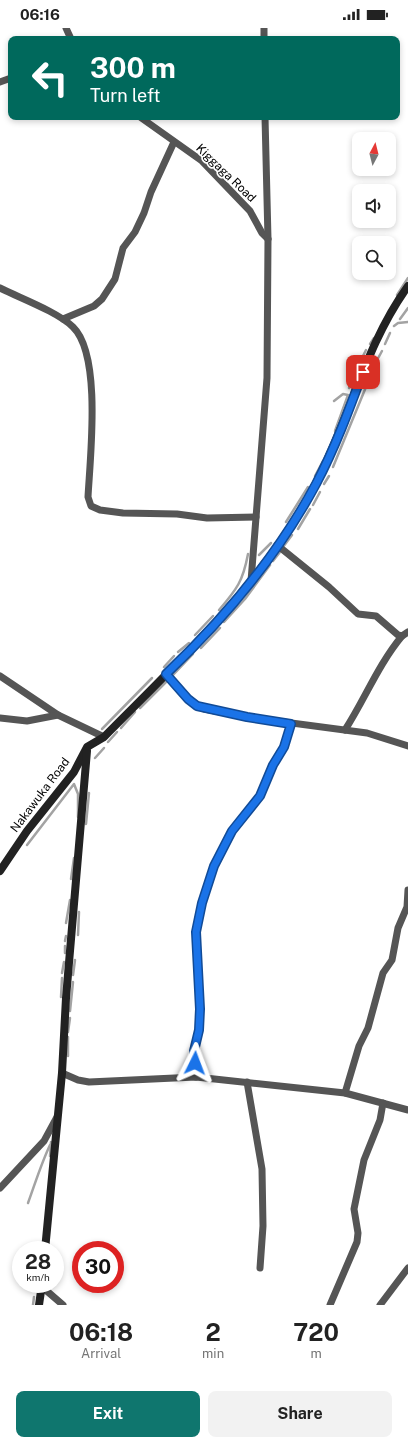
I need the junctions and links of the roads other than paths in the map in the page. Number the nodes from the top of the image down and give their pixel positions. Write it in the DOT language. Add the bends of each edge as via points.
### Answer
graph roads {
  1 [pos="144,120"];
  2 [pos="265,120"];
  3 [pos="174,142"];
  4 [pos="268,239"];
  5 [pos="408,286"];
  6 [pos="0,288"];
  7 [pos="63,319"];
  8 [pos="256,517"];
  9 [pos="277,545"];
  10 [pos="251,584"];
  11 [pos="405,634"];
  12 [pos="166,674"];
  13 [pos="0,676"];
  14 [pos="58,715"];
  15 [pos="0,718"];
  16 [pos="291,724"];
  17 [pos="345,730"];
  18 [pos="104,737"];
  19 [pos="408,746"];
  20 [pos="87,747"];
  21 [pos="0,871"];
  22 [pos="408,890"];
  23 [pos="63,1050"];
  24 [pos="62,1073"];
  25 [pos="196,1077"];
  26 [pos="78,1080"];
  27 [pos="248,1082"];
  28 [pos="345,1093"];
  29 [pos="383,1103"];
  30 [pos="408,1110"];
  31 [pos="57,1117"];
  32 [pos="0,1188"];
  33 [pos="46,1241"];
  34 [pos="260,1268"];
  35 [pos="408,1268"];
  36 [pos="40,1293"];
  37 [pos="50,1293"];
  38 [pos="39,1305"];
  39 [pos="64,1305"];
  40 [pos="330,1305"];
  41 [pos="380,1305"];
  1 -- 3 [label="street, Kiggaga Road"];
  2 -- 4 [label="street"];
  3 -- 4 [label="street, Kiggaga Road" via="202,161 250,210"];
  3 -- 7 [label="street" via="144,214 123,248 115,279 102,299 94,306"];
  4 -- 8 [label="street" via="267,378"];
  5 -- 9 [label="main road" via="381,330 338,437 316,483"];
  6 -- 7 [label="street"];
  7 -- 8 [label="street" via="84,342 90,369 92,430 88,497 92,506 100,510 124,513 177,514 207,518"];
  8 -- 10 [label="street"];
  9 -- 10 [label="main road"];
  9 -- 11 [label="street" via="358,614 376,616 392,631"];
  10 -- 12 [label="main road"];
  11 -- 17 [label="street" via="378,669"];
  12 -- 16 [label="street" via="197,706"];
  12 -- 18 [label="main road"];
  13 -- 14 [label="street"];
  14 -- 15 [label="street" via="27,721"];
  14 -- 18 [label="street"];
  16 -- 17 [label="street"];
  16 -- 25 [label="street" via="284,747 260,796 232,831 214,866 202,903 196,932 200,1009 194,1051"];
  17 -- 19 [label="street" via="367,733"];
  18 -- 20 [label="main road"];
  20 -- 21 [label="main road, Nakawuka Road" via="74,772 27,831"];
  20 -- 23 [label="main road"];
  22 -- 28 [label="street" via="407,907 398,928 392,960 383,973 368,1028 359,1046"];
  23 -- 24 [label="main road"];
  23 -- 26 [label="street" via="67,1070"];
  24 -- 26 [label="street"];
  24 -- 31 [label="main road"];
  25 -- 26 [label="street" via="89,1082"];
  25 -- 27 [label="street"];
  27 -- 28 [label="street"];
  27 -- 34 [label="street" via="262,1169 263,1226"];
  28 -- 29 [label="street"];
  29 -- 30 [label="street"];
  29 -- 40 [label="street" via="380,1120 364,1160 354,1210 357,1242"];
  31 -- 32 [label="street" via="44,1141"];
  31 -- 33 [label="main road"];
  35 -- 41 [label="street"];
  36 -- 38 [label="main road"];
  37 -- 39 [label="street"];
}
